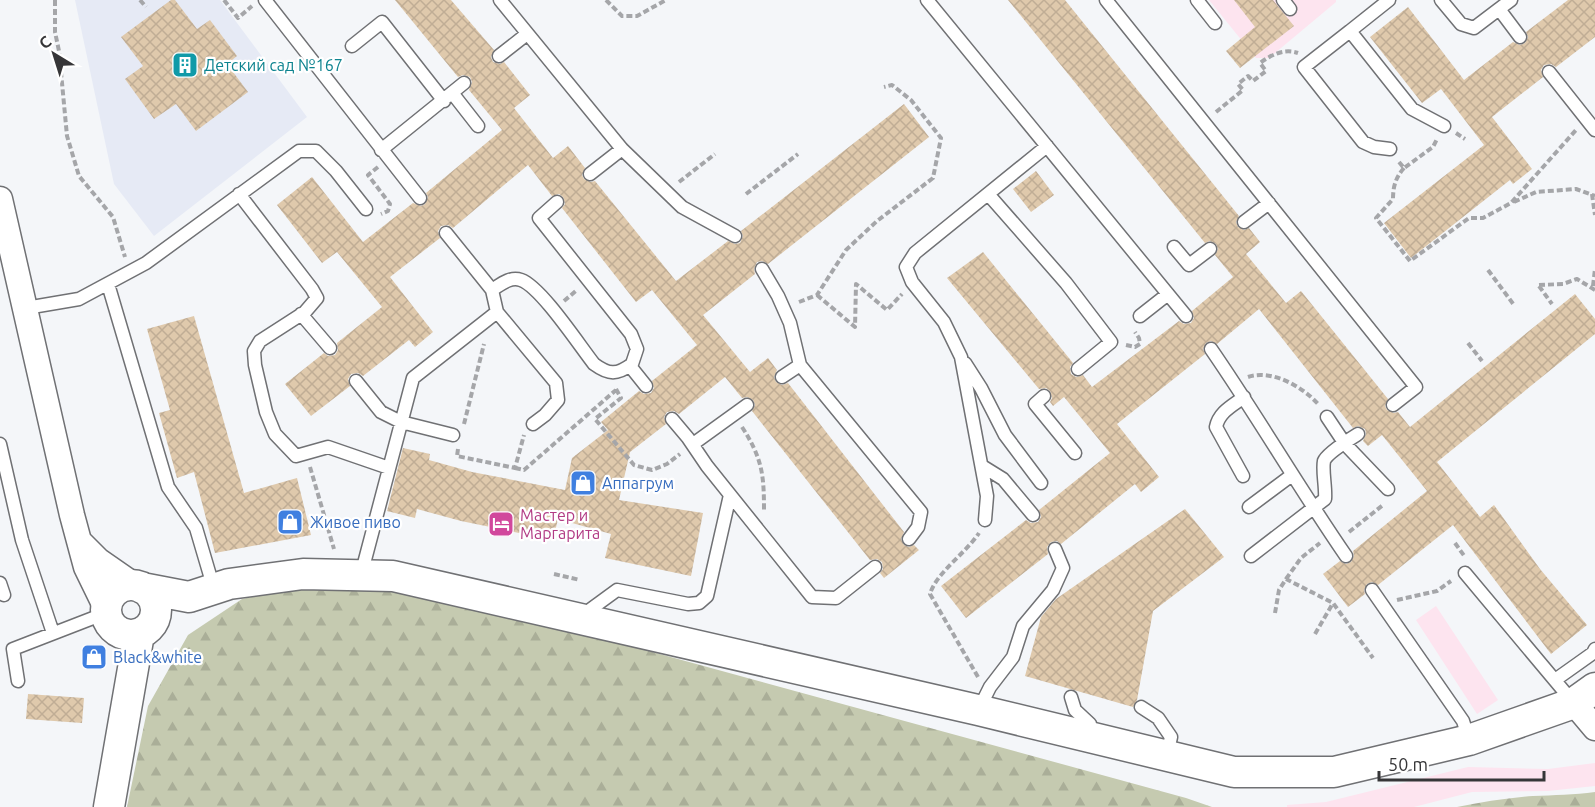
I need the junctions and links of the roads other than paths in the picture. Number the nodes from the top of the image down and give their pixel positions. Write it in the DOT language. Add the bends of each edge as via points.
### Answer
graph roads {
  1 [pos="265,0"];
  2 [pos="500,0"];
  3 [pos="927,0"];
  4 [pos="1106,0"];
  5 [pos="1197,0"];
  6 [pos="1389,0"];
  7 [pos="1441,0"];
  8 [pos="1511,0"];
  9 [pos="1499,9"];
  10 [pos="1215,23"];
  11 [pos="1350,31"];
  12 [pos="527,34"];
  13 [pos="1520,37"];
  14 [pos="352,46"];
  15 [pos="499,56"];
  16 [pos="1549,72"];
  17 [pos="464,83"];
  18 [pos="448,97"];
  19 [pos="478,126"];
  20 [pos="1444,126"];
  21 [pos="1595,130"];
  22 [pos="1047,146"];
  23 [pos="622,149"];
  24 [pos="1390,149"];
  25 [pos="381,150"];
  26 [pos="590,174"];
  27 [pos="239,194"];
  28 [pos="988,194"];
  29 [pos="420,198"];
  30 [pos="557,202"];
  31 [pos="1269,203"];
  32 [pos="1,207"];
  33 [pos="366,209"];
  34 [pos="1244,222"];
  35 [pos="446,233"];
  36 [pos="735,236"];
  37 [pos="1174,247"];
  38 [pos="1210,249"];
  39 [pos="762,269"];
  40 [pos="108,284"];
  41 [pos="492,290"];
  42 [pos="1168,294"];
  43 [pos="26,308"];
  44 [pos="497,312"];
  45 [pos="301,314"];
  46 [pos="1140,316"];
  47 [pos="1186,316"];
  48 [pos="330,348"];
  49 [pos="1211,349"];
  50 [pos="961,357"];
  51 [pos="800,365"];
  52 [pos="630,366"];
  53 [pos="1078,369"];
  54 [pos="782,377"];
  55 [pos="356,381"];
  56 [pos="646,386"];
  57 [pos="1044,396"];
  58 [pos="1244,397"];
  59 [pos="747,405"];
  60 [pos="1393,405"];
  61 [pos="1327,417"];
  62 [pos="672,419"];
  63 [pos="401,422"];
  64 [pos="533,423"];
  65 [pos="1358,434"];
  66 [pos="453,435"];
  67 [pos="0,444"];
  68 [pos="693,444"];
  69 [pos="1345,444"];
  70 [pos="1075,453"];
  71 [pos="982,466"];
  72 [pos="389,468"];
  73 [pos="1292,475"];
  74 [pos="1243,476"];
  75 [pos="1041,483"];
  76 [pos="730,495"];
  77 [pos="1388,495"];
  78 [pos="1249,507"];
  79 [pos="1313,508"];
  80 [pos="1033,515"];
  81 [pos="985,520"];
  82 [pos="909,539"];
  83 [pos="79,541"];
  84 [pos="1055,549"];
  85 [pos="1251,556"];
  86 [pos="1346,556"];
  87 [pos="875,567"];
  88 [pos="360,576"];
  89 [pos="1460,576"];
  90 [pos="138,586"];
  91 [pos="1371,590"];
  92 [pos="201,593"];
  93 [pos="107,615"];
  94 [pos="584,619"];
  95 [pos="145,629"];
  96 [pos="53,633"];
  97 [pos="1595,649"];
  98 [pos="1555,680"];
  99 [pos="18,681"];
  100 [pos="1584,695"];
  101 [pos="1071,698"];
  102 [pos="984,699"];
  103 [pos="127,700"];
  104 [pos="1142,707"];
  105 [pos="1595,728"];
  106 [pos="1088,737"];
  107 [pos="1469,740"];
  108 [pos="1167,756"];
  109 [pos="109,807"];
  1 -- 25 [label="lane"];
  2 -- 12 [label="lane"];
  3 -- 22 [label="lane"];
  4 -- 31 [label="lane"];
  5 -- 10 [label="lane"];
  6 -- 11 [label="lane"];
  7 -- 9 [label="lane" via="1461,24 1474,28"];
  8 -- 9 [label="lane"];
  9 -- 13 [label="lane"];
  11 -- 20 [label="lane" via="1412,109"];
  11 -- 24 [label="lane" via="1304,67 1363,142"];
  12 -- 15 [label="lane"];
  12 -- 23 [label="lane"];
  14 -- 18 [label="lane" via="382,22"];
  16 -- 21 [label="lane"];
  17 -- 18 [label="lane"];
  18 -- 19 [label="lane"];
  18 -- 25 [label="lane"];
  22 -- 28 [label="lane"];
  22 -- 42 [label="lane"];
  23 -- 26 [label="lane"];
  23 -- 36 [label="lane" via="682,207"];
  25 -- 29 [label="lane"];
  27 -- 33 [label="lane" via="299,151 316,151"];
  27 -- 40 [label="lane" via="146,263"];
  27 -- 45 [label="lane" via="317,298"];
  28 -- 50 [label="lane" via="915,253 906,267 912,282 944,322"];
  28 -- 53 [label="lane" via="1066,283 1111,342"];
  30 -- 52 [label="lane" via="539,218 631,334 637,349"];
  31 -- 34 [label="lane"];
  31 -- 60 [label="lane" via="1416,387"];
  32 -- 43 [label="street"];
  35 -- 41 [label="lane"];
  37 -- 38 [label="lane" via="1189,265"];
  39 -- 51 [label="lane" via="790,323"];
  40 -- 43 [label="lane" via="79,299"];
  40 -- 92 [label="lane" via="168,487 196,528"];
  41 -- 44 [label="lane"];
  41 -- 52 [label="lane" via="508,279 520,279 535,289 594,364 605,372 619,372"];
  42 -- 46 [label="lane"];
  42 -- 47 [label="lane"];
  43 -- 83 [label="street"];
  44 -- 63 [label="lane" via="413,378"];
  44 -- 64 [label="lane" via="556,383 558,400"];
  45 -- 48 [label="lane"];
  45 -- 72 [label="lane" via="260,341 254,351 266,412 275,434 296,456 328,447"];
  49 -- 58 [label="lane"];
  50 -- 71 [label="lane"];
  50 -- 75 [label="lane" via="1005,435"];
  51 -- 54 [label="lane"];
  51 -- 82 [label="lane" via="921,512 918,527"];
  52 -- 56 [label="lane"];
  55 -- 63 [label="lane" via="381,412"];
  57 -- 70 [label="lane" via="1035,404"];
  58 -- 73 [label="lane"];
  58 -- 74 [label="lane" via="1223,412 1216,427"];
  59 -- 68 [label="lane"];
  61 -- 69 [label="lane"];
  62 -- 68 [label="lane"];
  63 -- 66 [label="lane"];
  63 -- 72 [label="lane"];
  65 -- 69 [label="lane"];
  67 -- 96 [label="lane" via="22,540"];
  68 -- 76 [label="lane"];
  69 -- 77 [label="lane"];
  69 -- 79 [label="lane" via="1324,461 1325,499"];
  71 -- 80 [label="lane" via="1003,479"];
  71 -- 81 [label="lane" via="987,496"];
  72 -- 88 [label="lane"];
  73 -- 78 [label="lane"];
  73 -- 79 [label="lane"];
  76 -- 87 [label="lane" via="812,597 836,598"];
  76 -- 94 [label="lane" via="706,596 699,603 617,590"];
  79 -- 85 [label="lane"];
  79 -- 86 [label="lane"];
  83 -- 90 [label="street" via="98,560"];
  83 -- 93 [label="street"];
  84 -- 102 [label="lane" via="1063,568 1053,590 1023,626 1013,657"];
  88 -- 92 [label="street" via="303,574 229,584"];
  88 -- 94 [label="street" via="393,576"];
  89 -- 98 [label="lane"];
  90 -- 92 [label="street"];
  90 -- 93 [label="street" via="126,585 112,593"];
  90 -- 95 [label="street" via="154,600 155,616"];
  91 -- 107 [label="lane" via="1463,721"];
  92 -- 95 [label="street"];
  93 -- 95 [label="street" via="122,633 130,635"];
  93 -- 96 [label="lane"];
  93 -- 103 [label="street"];
  94 -- 102 [label="street"];
  95 -- 103 [label="street"];
  96 -- 99 [label="lane" via="13,649"];
  97 -- 98 [label="lane"];
  98 -- 100 [label="lane"];
  100 -- 105 [label="street"];
  100 -- 107 [label="street"];
  101 -- 106 [label="lane" via="1075,710 1089,724"];
  102 -- 106 [label="street"];
  103 -- 109 [label="street"];
  104 -- 108 [label="lane" via="1158,718 1171,737"];
  106 -- 108 [label="street"];
  107 -- 108 [label="street" via="1334,772 1234,772"];
}
